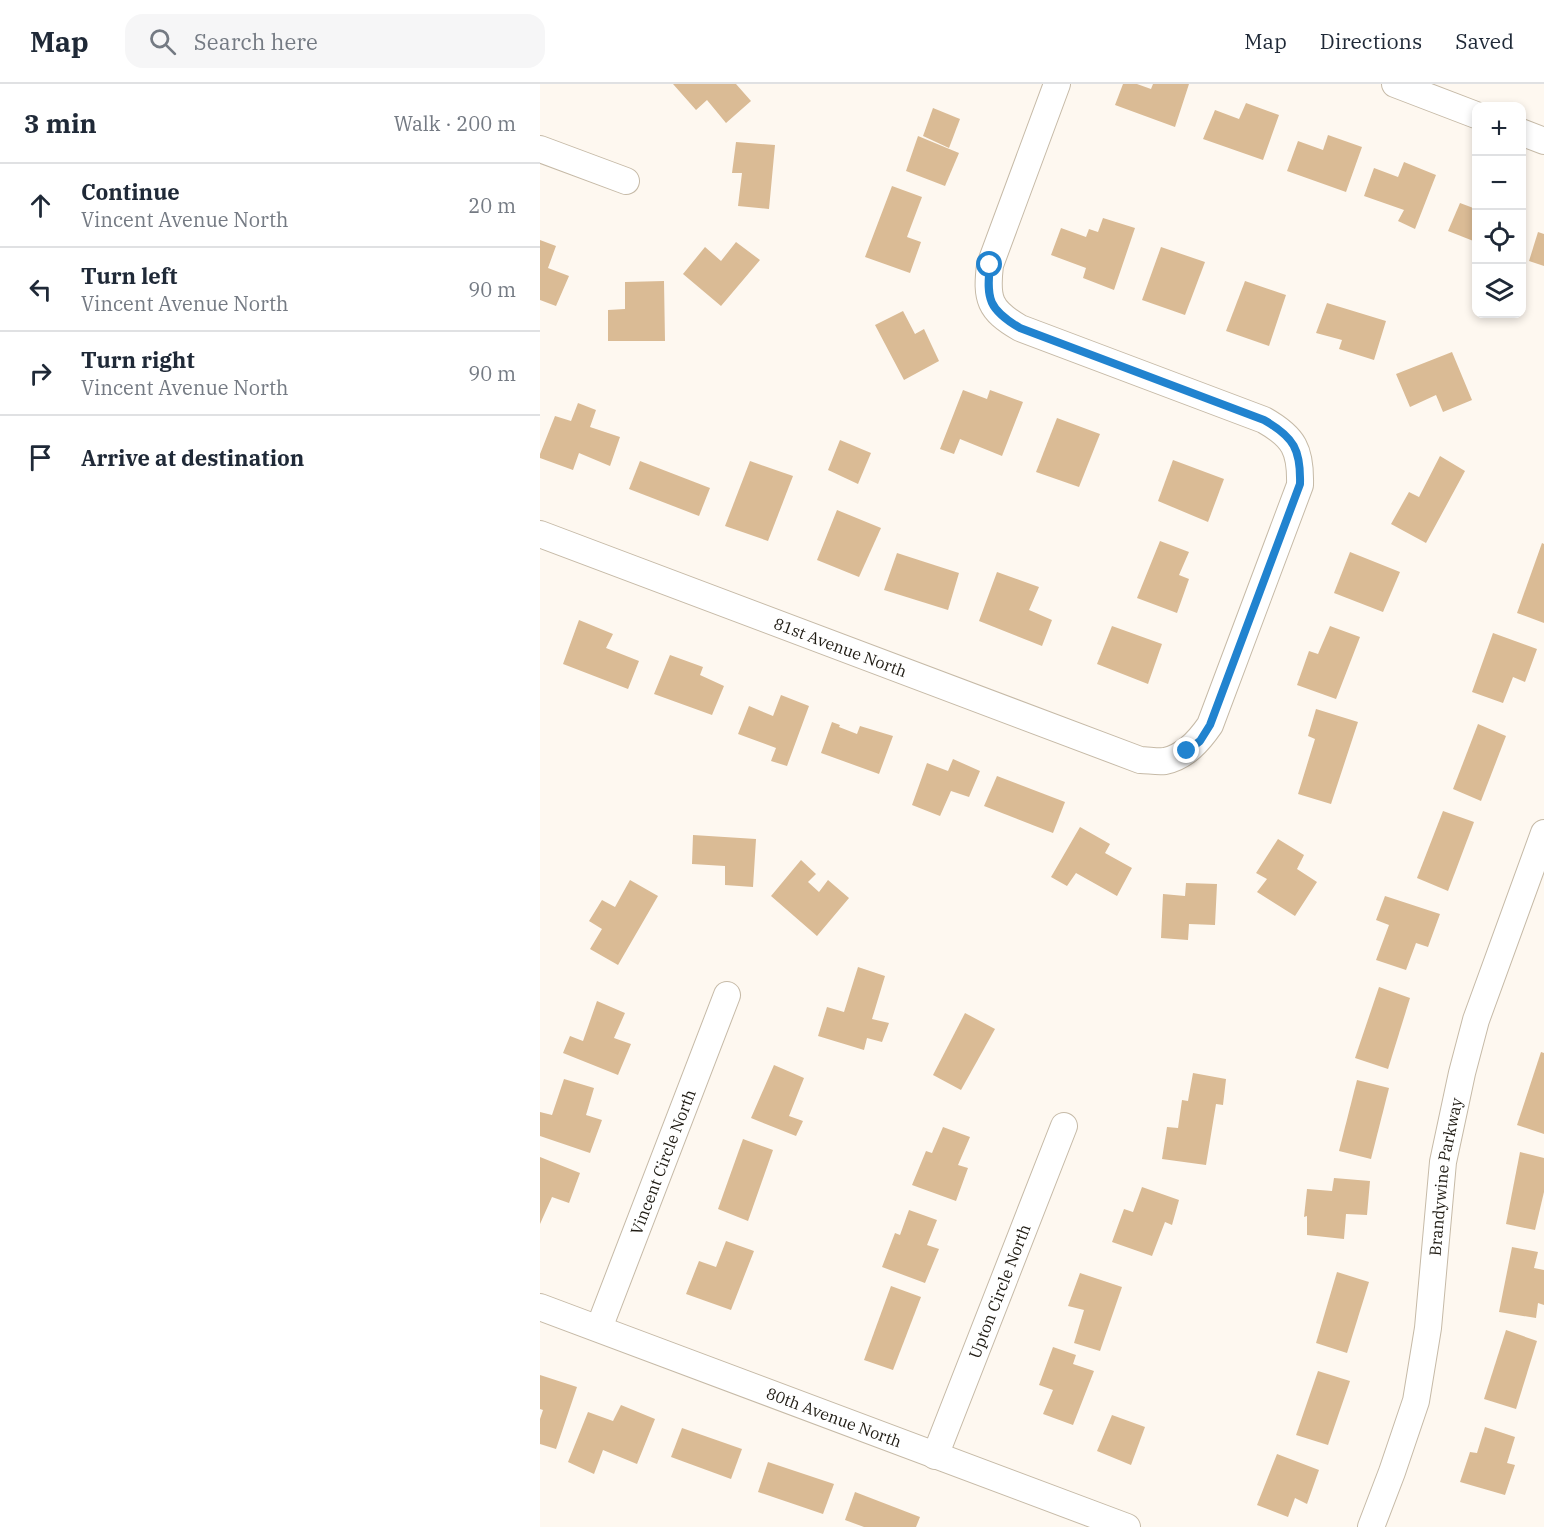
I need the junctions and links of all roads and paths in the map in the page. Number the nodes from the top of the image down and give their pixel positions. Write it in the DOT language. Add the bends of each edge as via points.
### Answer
graph roads {
  1 [pos="1057,84"];
  2 [pos="1395,84"];
  3 [pos="1472,113"];
  4 [pos="1526,134"];
  5 [pos="1544,141"];
  6 [pos="540,149"];
  7 [pos="626,181"];
  8 [pos="540,534"];
  9 [pos="1544,833"];
  10 [pos="727,995"];
  11 [pos="1064,1126"];
  12 [pos="540,1307"];
  13 [pos="598,1328"];
  14 [pos="935,1456"];
  15 [pos="1127,1527"];
  16 [pos="1371,1527"];
  1 -- 8 [label="street, 81st Avenue North" via="990,265 990,302 1003,318 1020,328 1264,420 1281,429 1294,444 1300,464 1300,484 1210,725 1200,741 1165,761 1140,760"];
  2 -- 3 [label="street"];
  4 -- 5 [label="street"];
  6 -- 7 [label="street"];
  9 -- 16 [label="street, Brandywine Parkway" via="1476,1020 1462,1073 1443,1162 1428,1328 1416,1401"];
  10 -- 13 [label="street, Vincent Circle North"];
  11 -- 14 [label="street, Upton Circle North"];
  12 -- 13 [label="street, 80th Avenue North"];
  13 -- 14 [label="street, 80th Avenue North"];
  14 -- 15 [label="street, 80th Avenue North"];
}
